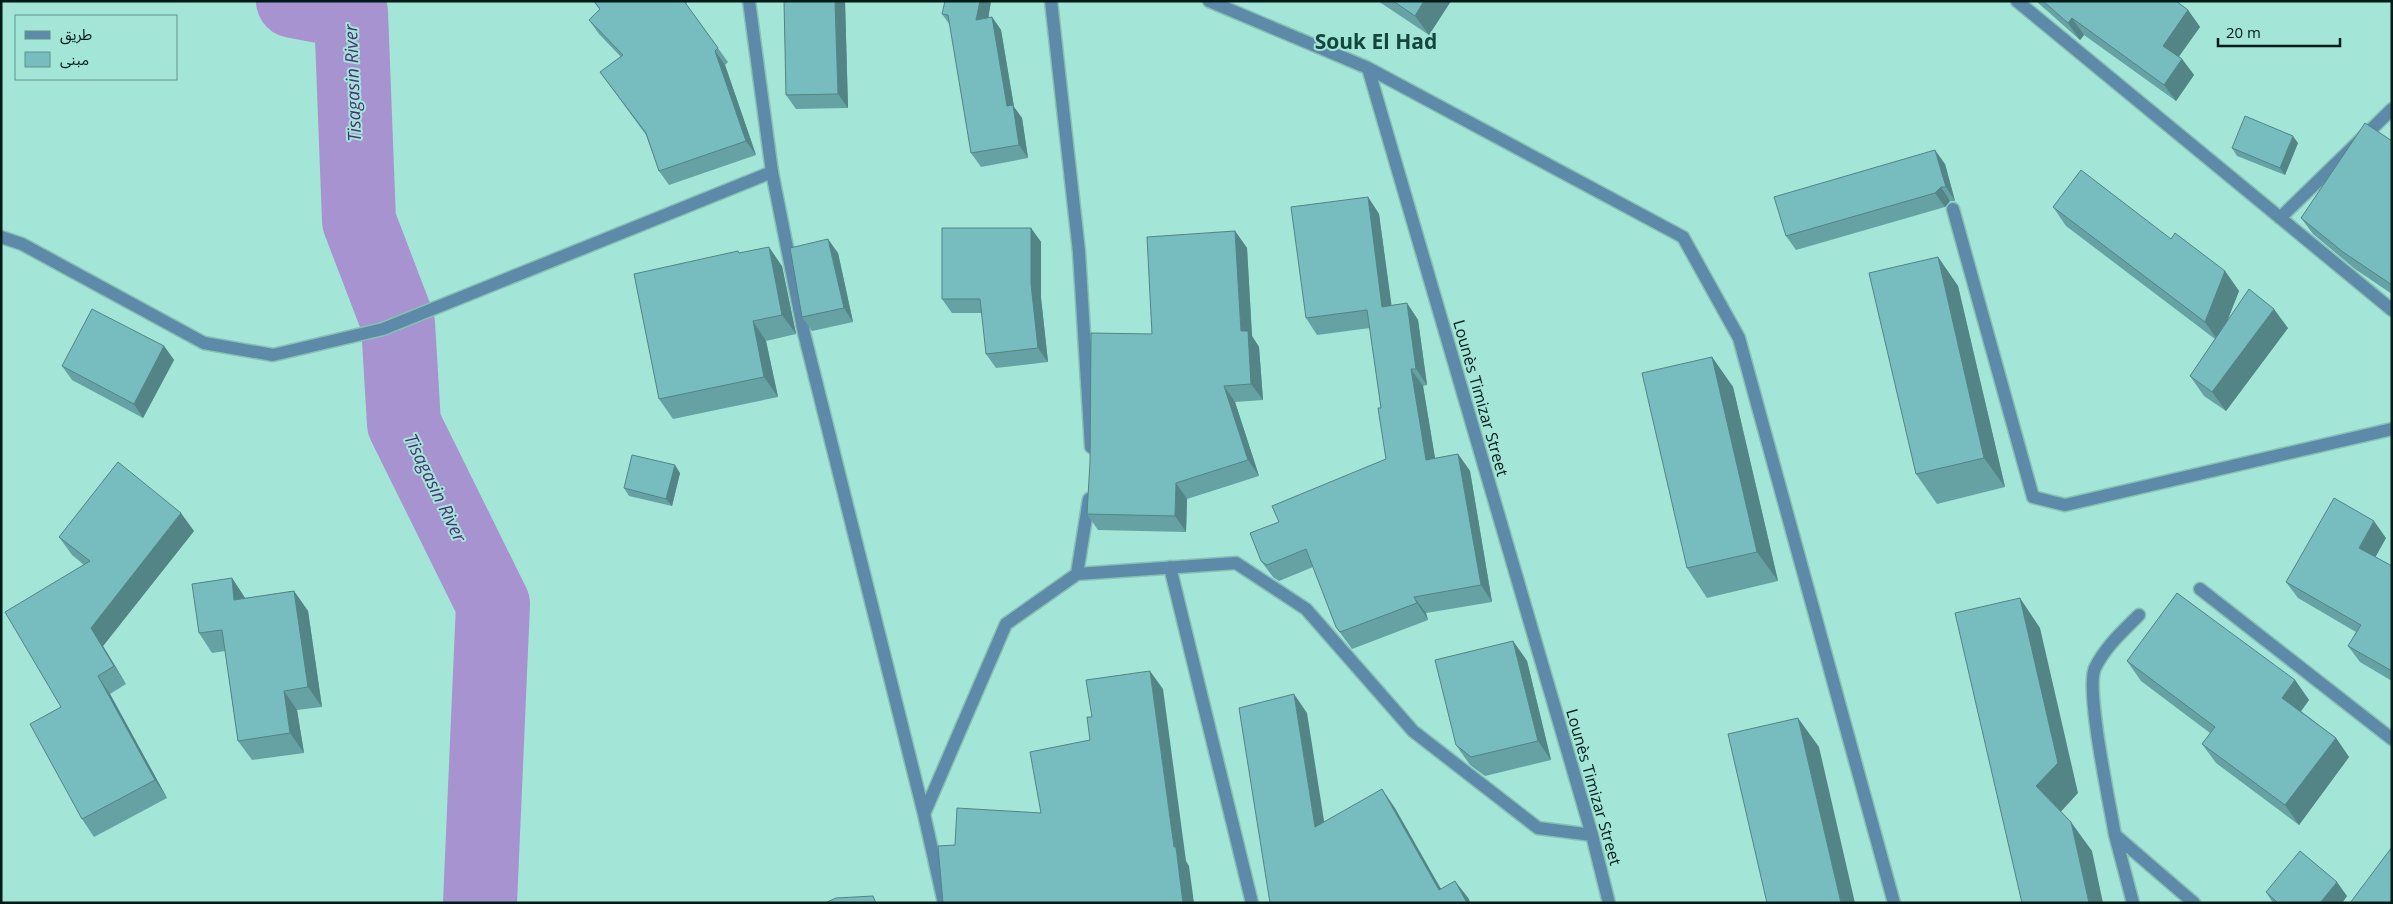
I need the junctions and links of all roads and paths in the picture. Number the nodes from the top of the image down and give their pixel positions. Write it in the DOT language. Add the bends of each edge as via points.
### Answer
graph roads {
  1 [pos="749,1"];
  2 [pos="1051,1"];
  3 [pos="1209,1"];
  4 [pos="2017,1"];
  5 [pos="1368,68"];
  6 [pos="2392,109"];
  7 [pos="772,172"];
  8 [pos="1953,209"];
  9 [pos="2280,218"];
  10 [pos="1,237"];
  11 [pos="2392,310"];
  12 [pos="2392,429"];
  13 [pos="1092,460"];
  14 [pos="1091,488"];
  15 [pos="1170,567"];
  16 [pos="1076,574"];
  17 [pos="2200,589"];
  18 [pos="2139,615"];
  19 [pos="2392,739"];
  20 [pos="924,814"];
  21 [pos="1592,835"];
  22 [pos="2115,835"];
  23 [pos="944,903"];
  24 [pos="1252,903"];
  25 [pos="1609,903"];
  26 [pos="1894,903"];
  27 [pos="2133,903"];
  28 [pos="2194,903"];
  1 -- 7 [label="street"];
  2 -- 13 [label="street" via="1079,252"];
  3 -- 5 [label="street"];
  4 -- 9 [label="street"];
  5 -- 21 [label="street, Lounès Timizar Street"];
  5 -- 26 [label="street" via="1682,237 1739,338"];
  6 -- 9 [label="street"];
  7 -- 10 [label="street" via="383,329 273,355 204,343 22,244"];
  7 -- 20 [label="street" via="804,333"];
  8 -- 12 [label="street" via="2033,497 2065,505"];
  9 -- 11 [label="street"];
  14 -- 16 [label="street"];
  15 -- 16 [label="street"];
  15 -- 21 [label="street" via="1236,563 1306,609 1413,731 1538,828"];
  15 -- 24 [label="street"];
  16 -- 20 [label="street" via="1006,624"];
  17 -- 19 [label="street"];
  18 -- 22 [label="street" via="2110,644 2094,670 2098,734"];
  20 -- 23 [label="street"];
  21 -- 25 [label="street, Lounès Timizar Street"];
  22 -- 27 [label="street"];
  22 -- 28 [label="street"];
}
